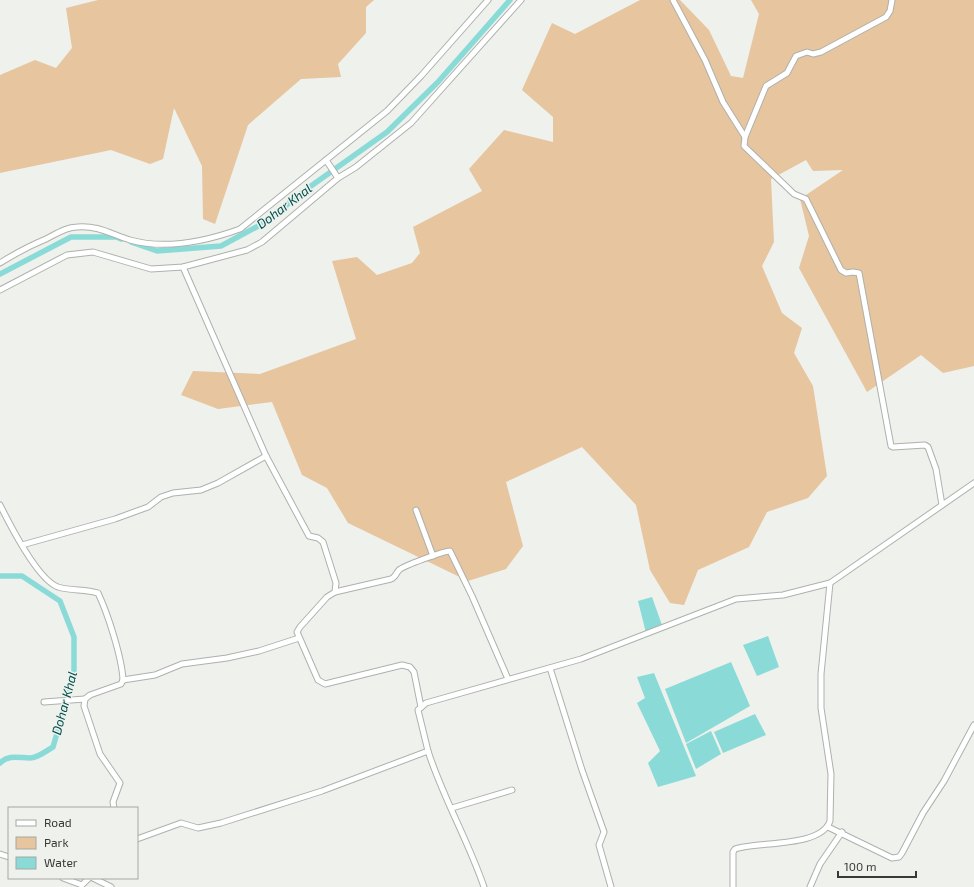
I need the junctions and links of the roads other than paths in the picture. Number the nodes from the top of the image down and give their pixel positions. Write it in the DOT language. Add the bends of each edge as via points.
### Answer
graph roads {
  1 [pos="488,0"];
  2 [pos="521,0"];
  3 [pos="673,0"];
  4 [pos="892,0"];
  5 [pos="745,137"];
  6 [pos="326,160"];
  7 [pos="338,177"];
  8 [pos="0,262"];
  9 [pos="183,267"];
  10 [pos="0,290"];
  11 [pos="266,456"];
  12 [pos="974,483"];
  13 [pos="942,504"];
  14 [pos="0,505"];
  15 [pos="416,510"];
  16 [pos="22,545"];
  17 [pos="433,556"];
  18 [pos="830,583"];
  19 [pos="336,592"];
  20 [pos="299,638"];
  21 [pos="550,668"];
  22 [pos="508,679"];
  23 [pos="123,680"];
  24 [pos="85,698"];
  25 [pos="44,702"];
  26 [pos="421,707"];
  27 [pos="974,725"];
  28 [pos="428,751"];
  29 [pos="512,790"];
  30 [pos="114,807"];
  31 [pos="452,808"];
  32 [pos="828,827"];
  33 [pos="842,832"];
  34 [pos="138,839"];
  35 [pos="65,879"];
  36 [pos="95,879"];
  37 [pos="81,886"];
  38 [pos="111,887"];
  39 [pos="484,887"];
  40 [pos="611,887"];
  41 [pos="733,887"];
  42 [pos="810,887"];
  1 -- 6 [label="street" via="388,111"];
  2 -- 7 [label="street" via="410,124 356,167"];
  3 -- 5 [label="street" via="705,60 723,102"];
  4 -- 5 [label="street" via="886,17 821,52 807,52 796,56 787,73 766,86"];
  5 -- 13 [label="street" via="744,146 747,150 794,194 806,199 841,270 846,273 859,273 891,446 928,447 936,469"];
  6 -- 7 [label="street"];
  6 -- 8 [label="street" via="255,218 240,229 227,234 172,245 149,244 98,228 76,226 23,248"];
  7 -- 9 [label="street" via="262,242 247,250"];
  9 -- 10 [label="street" via="151,268 93,252 67,255"];
  9 -- 11 [label="street"];
  11 -- 16 [label="street" via="201,490 173,493 161,497 148,507 115,519"];
  11 -- 19 [label="street" via="309,536 323,542 336,583"];
  12 -- 13 [label="street"];
  13 -- 18 [label="street"];
  14 -- 16 [label="street"];
  15 -- 17 [label="street"];
  16 -- 23 [label="street" via="43,578 59,587 88,590 98,594 112,633"];
  17 -- 19 [label="street" via="400,569 391,579"];
  17 -- 22 [label="street" via="447,551 451,554 485,623"];
  18 -- 21 [label="street" via="783,595 736,599 581,659"];
  18 -- 32 [label="street" via="821,674 821,708 831,774"];
  19 -- 20 [label="street" via="327,597 300,627 297,632"];
  20 -- 23 [label="street" via="259,651 182,664 155,675"];
  20 -- 26 [label="street" via="318,680 325,684 402,665 410,667 414,672"];
  21 -- 22 [label="street"];
  21 -- 40 [label="street" via="604,832 599,845"];
  22 -- 26 [label="street" via="426,703"];
  23 -- 24 [label="street" via="121,684"];
  24 -- 25 [label="street"];
  24 -- 30 [label="street" via="84,706 100,754 120,783 113,802"];
  26 -- 28 [label="street" via="418,710"];
  27 -- 33 [label="street" via="899,857 892,858"];
  28 -- 31 [label="street" via="434,771"];
  28 -- 34 [label="street" via="322,791 221,823 198,828 181,822"];
  29 -- 31 [label="street"];
  31 -- 39 [label="street"];
  32 -- 33 [label="street"];
  32 -- 41 [label="street" via="798,841 735,849"];
  33 -- 42 [label="street" via="820,864"];
  35 -- 37 [label="street"];
  36 -- 38 [label="street"];
}
